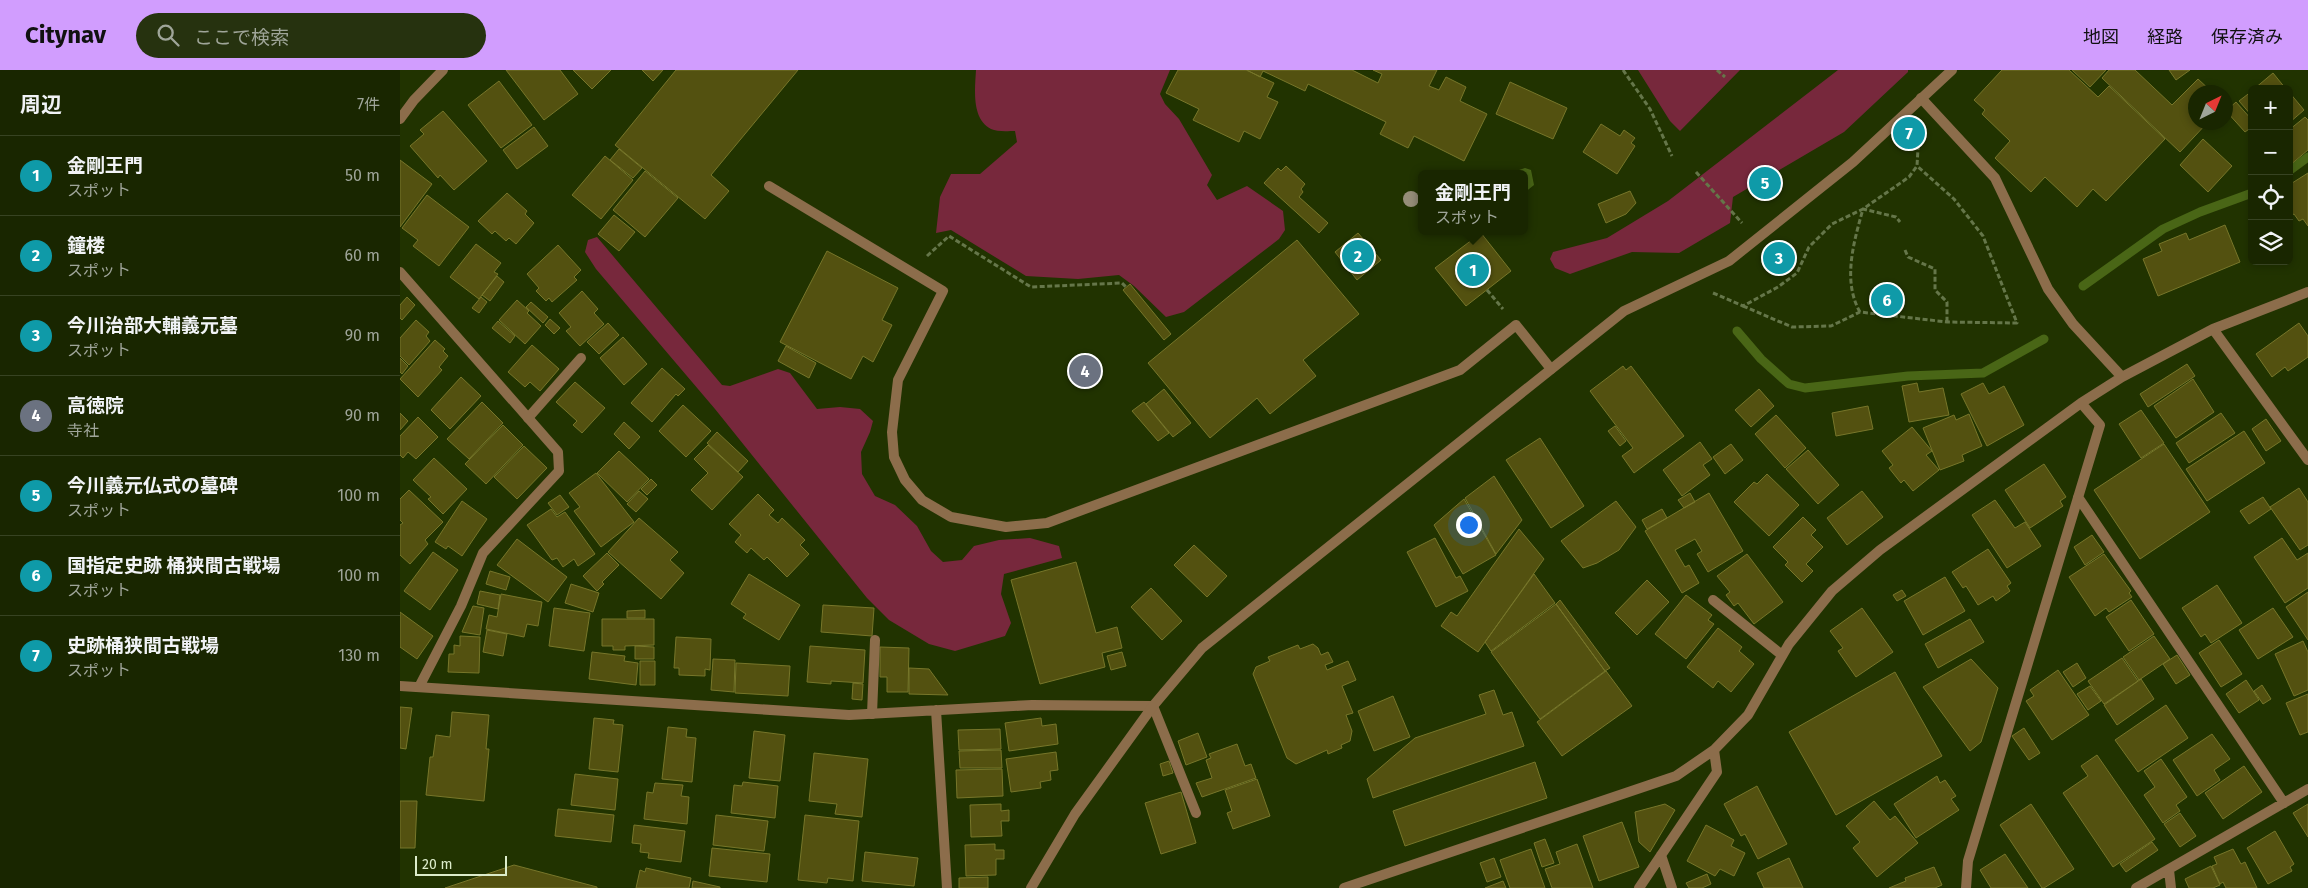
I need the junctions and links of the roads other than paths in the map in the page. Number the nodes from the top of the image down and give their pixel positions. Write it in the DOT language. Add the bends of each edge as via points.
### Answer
graph roads {
  1 [pos="443,70"];
  2 [pos="1952,70"];
  3 [pos="1920,98"];
  4 [pos="400,119"];
  5 [pos="769,186"];
  6 [pos="400,272"];
  7 [pos="2308,292"];
  8 [pos="2213,329"];
  9 [pos="581,358"];
  10 [pos="1551,369"];
  11 [pos="2122,377"];
  12 [pos="2081,403"];
  13 [pos="528,418"];
  14 [pos="2308,460"];
  15 [pos="2078,497"];
  16 [pos="1713,600"];
  17 [pos="875,640"];
  18 [pos="1782,655"];
  19 [pos="400,686"];
  20 [pos="419,687"];
  21 [pos="1153,706"];
  22 [pos="936,710"];
  23 [pos="872,714"];
  24 [pos="1714,750"];
  25 [pos="2308,789"];
  26 [pos="2284,802"];
  27 [pos="1196,813"];
  28 [pos="1661,855"];
  29 [pos="2169,870"];
  30 [pos="946,888"];
  31 [pos="1031,888"];
  32 [pos="1344,888"];
  33 [pos="1639,888"];
  34 [pos="1672,888"];
  35 [pos="1966,888"];
  36 [pos="2136,888"];
  37 [pos="2171,888"];
  1 -- 4 [label="street"];
  2 -- 3 [label="street"];
  3 -- 10 [label="street" via="1853,162 1729,262 1624,311"];
  3 -- 11 [label="street" via="1995,178 2048,289 2074,324"];
  5 -- 10 [label="street" via="943,291 898,380 892,432 894,457 905,480 922,500 951,516 1006,527 1047,523 1460,370 1516,325"];
  6 -- 13 [label="street"];
  7 -- 8 [label="street"];
  8 -- 11 [label="street"];
  8 -- 14 [label="street"];
  9 -- 13 [label="street"];
  10 -- 21 [label="street" via="1202,648"];
  11 -- 12 [label="street"];
  12 -- 15 [label="street" via="2100,425"];
  12 -- 18 [label="street" via="1880,550 1832,591"];
  13 -- 20 [label="street" via="558,452 559,471 483,553 461,606"];
  15 -- 26 [label="street"];
  15 -- 35 [label="street" via="1968,861"];
  16 -- 18 [label="street"];
  17 -- 23 [label="street"];
  18 -- 24 [label="street" via="1748,715"];
  19 -- 20 [label="street"];
  20 -- 23 [label="street"];
  21 -- 22 [label="street" via="1032,705"];
  21 -- 27 [label="street"];
  21 -- 31 [label="street" via="1074,814"];
  22 -- 23 [label="street"];
  22 -- 30 [label="street"];
  24 -- 28 [label="street" via="1717,772"];
  24 -- 32 [label="street" via="1676,776"];
  25 -- 26 [label="street"];
  26 -- 29 [label="street"];
  28 -- 33 [label="street"];
  28 -- 34 [label="street"];
  29 -- 36 [label="street"];
  29 -- 37 [label="street"];
}
